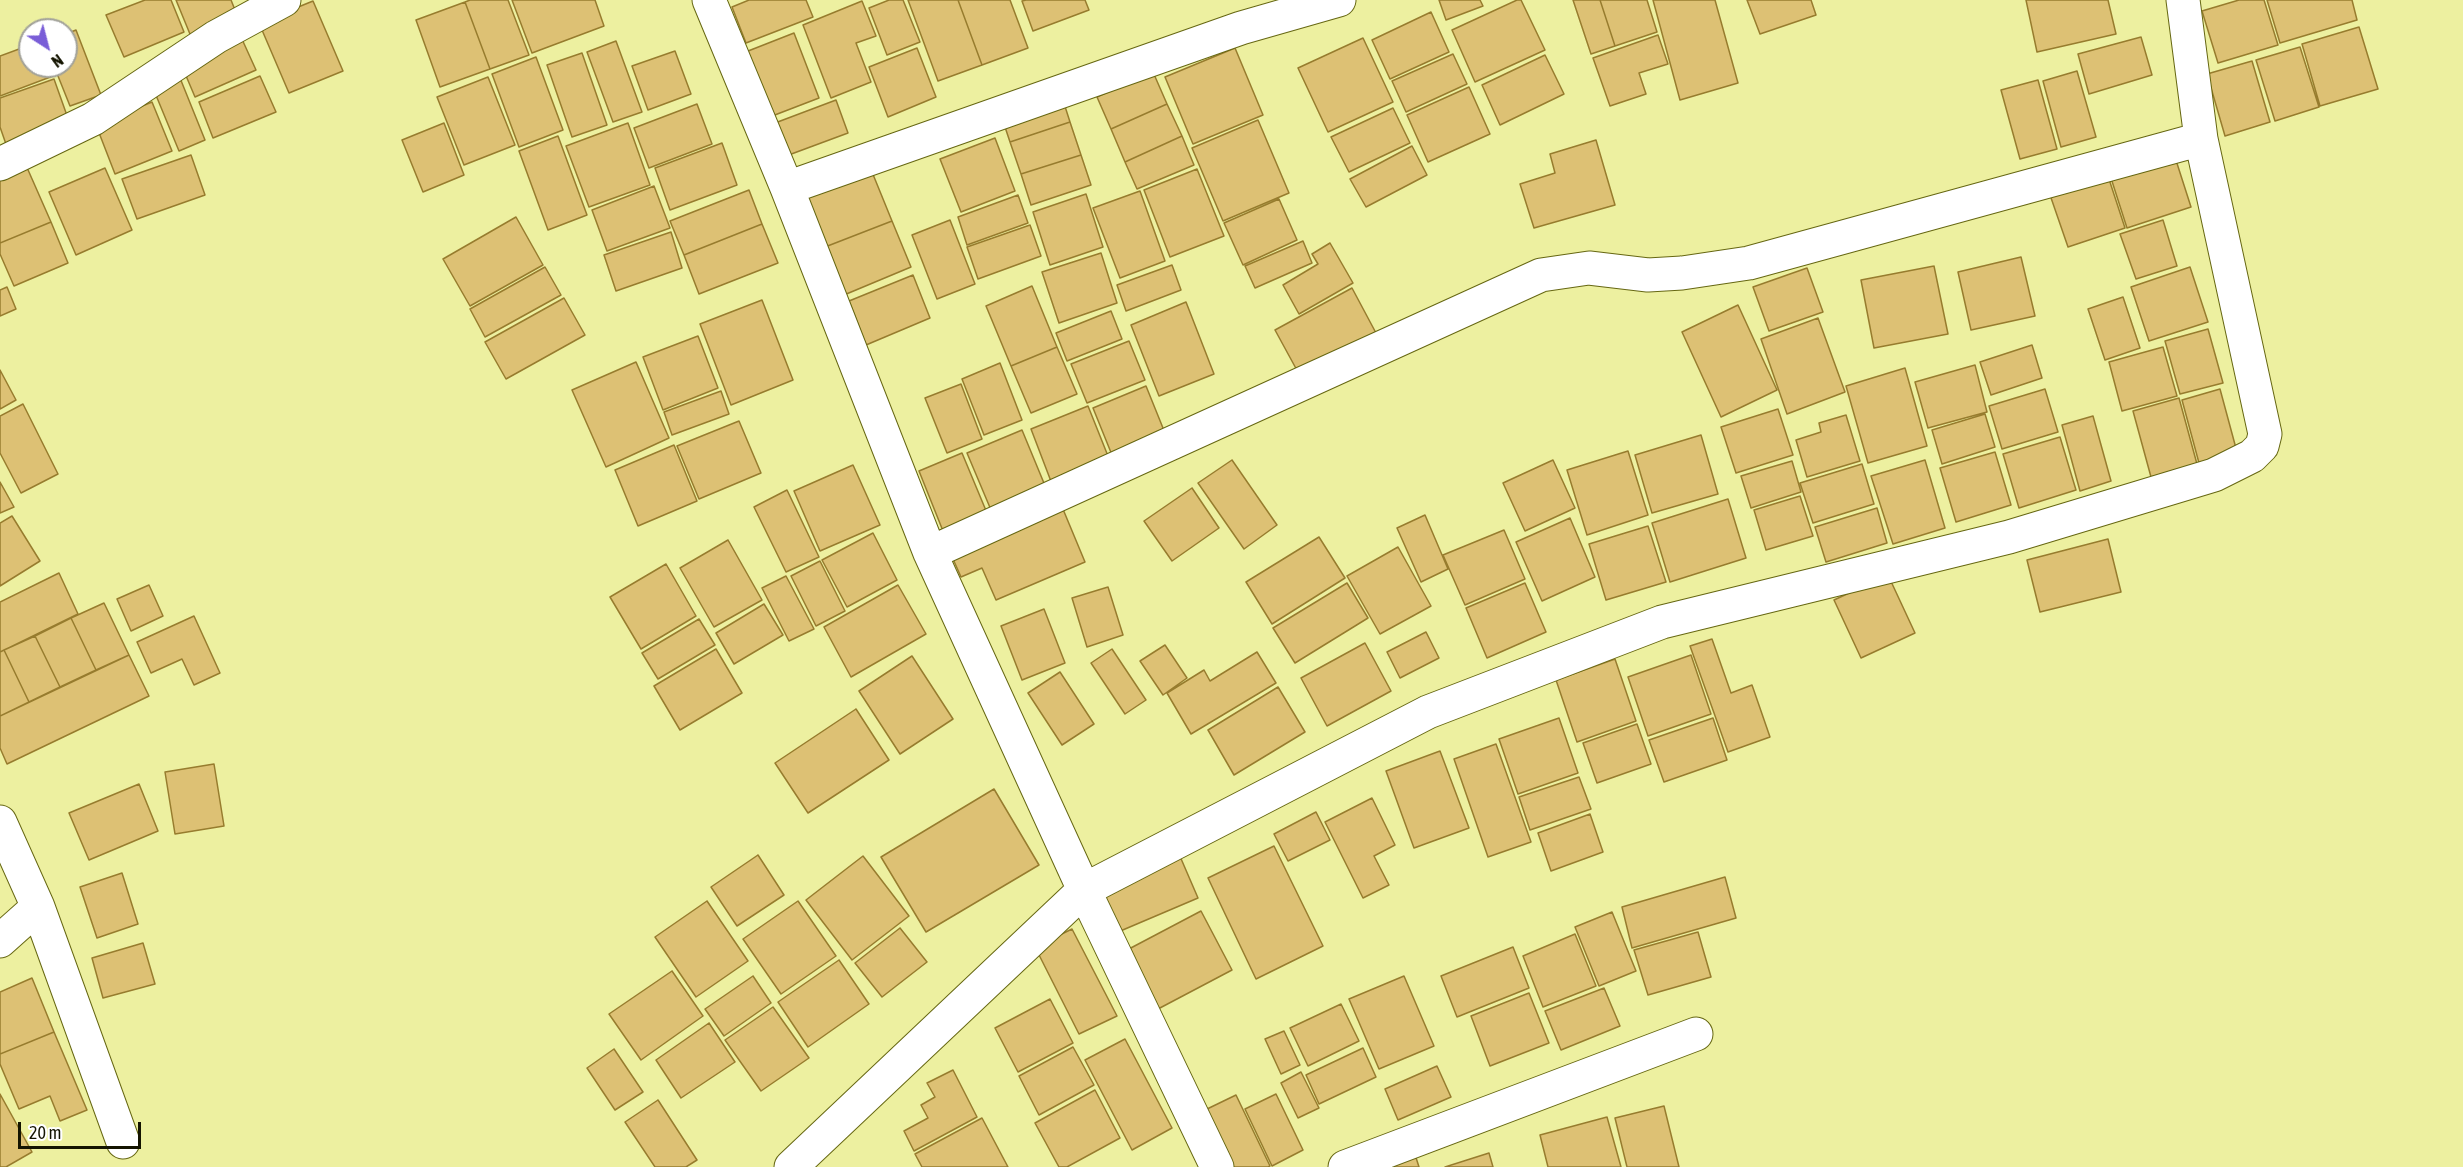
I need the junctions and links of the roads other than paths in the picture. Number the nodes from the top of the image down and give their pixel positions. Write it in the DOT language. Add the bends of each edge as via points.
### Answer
graph roads {
  1 [pos="284,0"];
  2 [pos="709,0"];
  3 [pos="1339,0"];
  4 [pos="2183,0"];
  5 [pos="2201,139"];
  6 [pos="0,164"];
  7 [pos="787,188"];
  8 [pos="930,553"];
  9 [pos="0,822"];
  10 [pos="1084,890"];
  11 [pos="38,907"];
  12 [pos="0,941"];
  13 [pos="1696,1034"];
  14 [pos="123,1142"];
  15 [pos="791,1167"];
  16 [pos="1217,1167"];
  17 [pos="1345,1167"];
  1 -- 6 [label="street" via="216,37 93,119"];
  2 -- 7 [label="street"];
  3 -- 7 [label="street" via="1241,28"];
  4 -- 5 [label="street"];
  5 -- 8 [label="street" via="1749,263 1648,275 1589,268 1541,275"];
  5 -- 10 [label="street" via="2265,434 2262,446 2252,456 2214,475 2009,537 1662,622 1428,712"];
  7 -- 8 [label="street"];
  8 -- 10 [label="street"];
  9 -- 11 [label="street"];
  10 -- 15 [label="street"];
  10 -- 16 [label="street"];
  11 -- 12 [label="street"];
  11 -- 14 [label="street"];
  13 -- 17 [label="street"];
}
